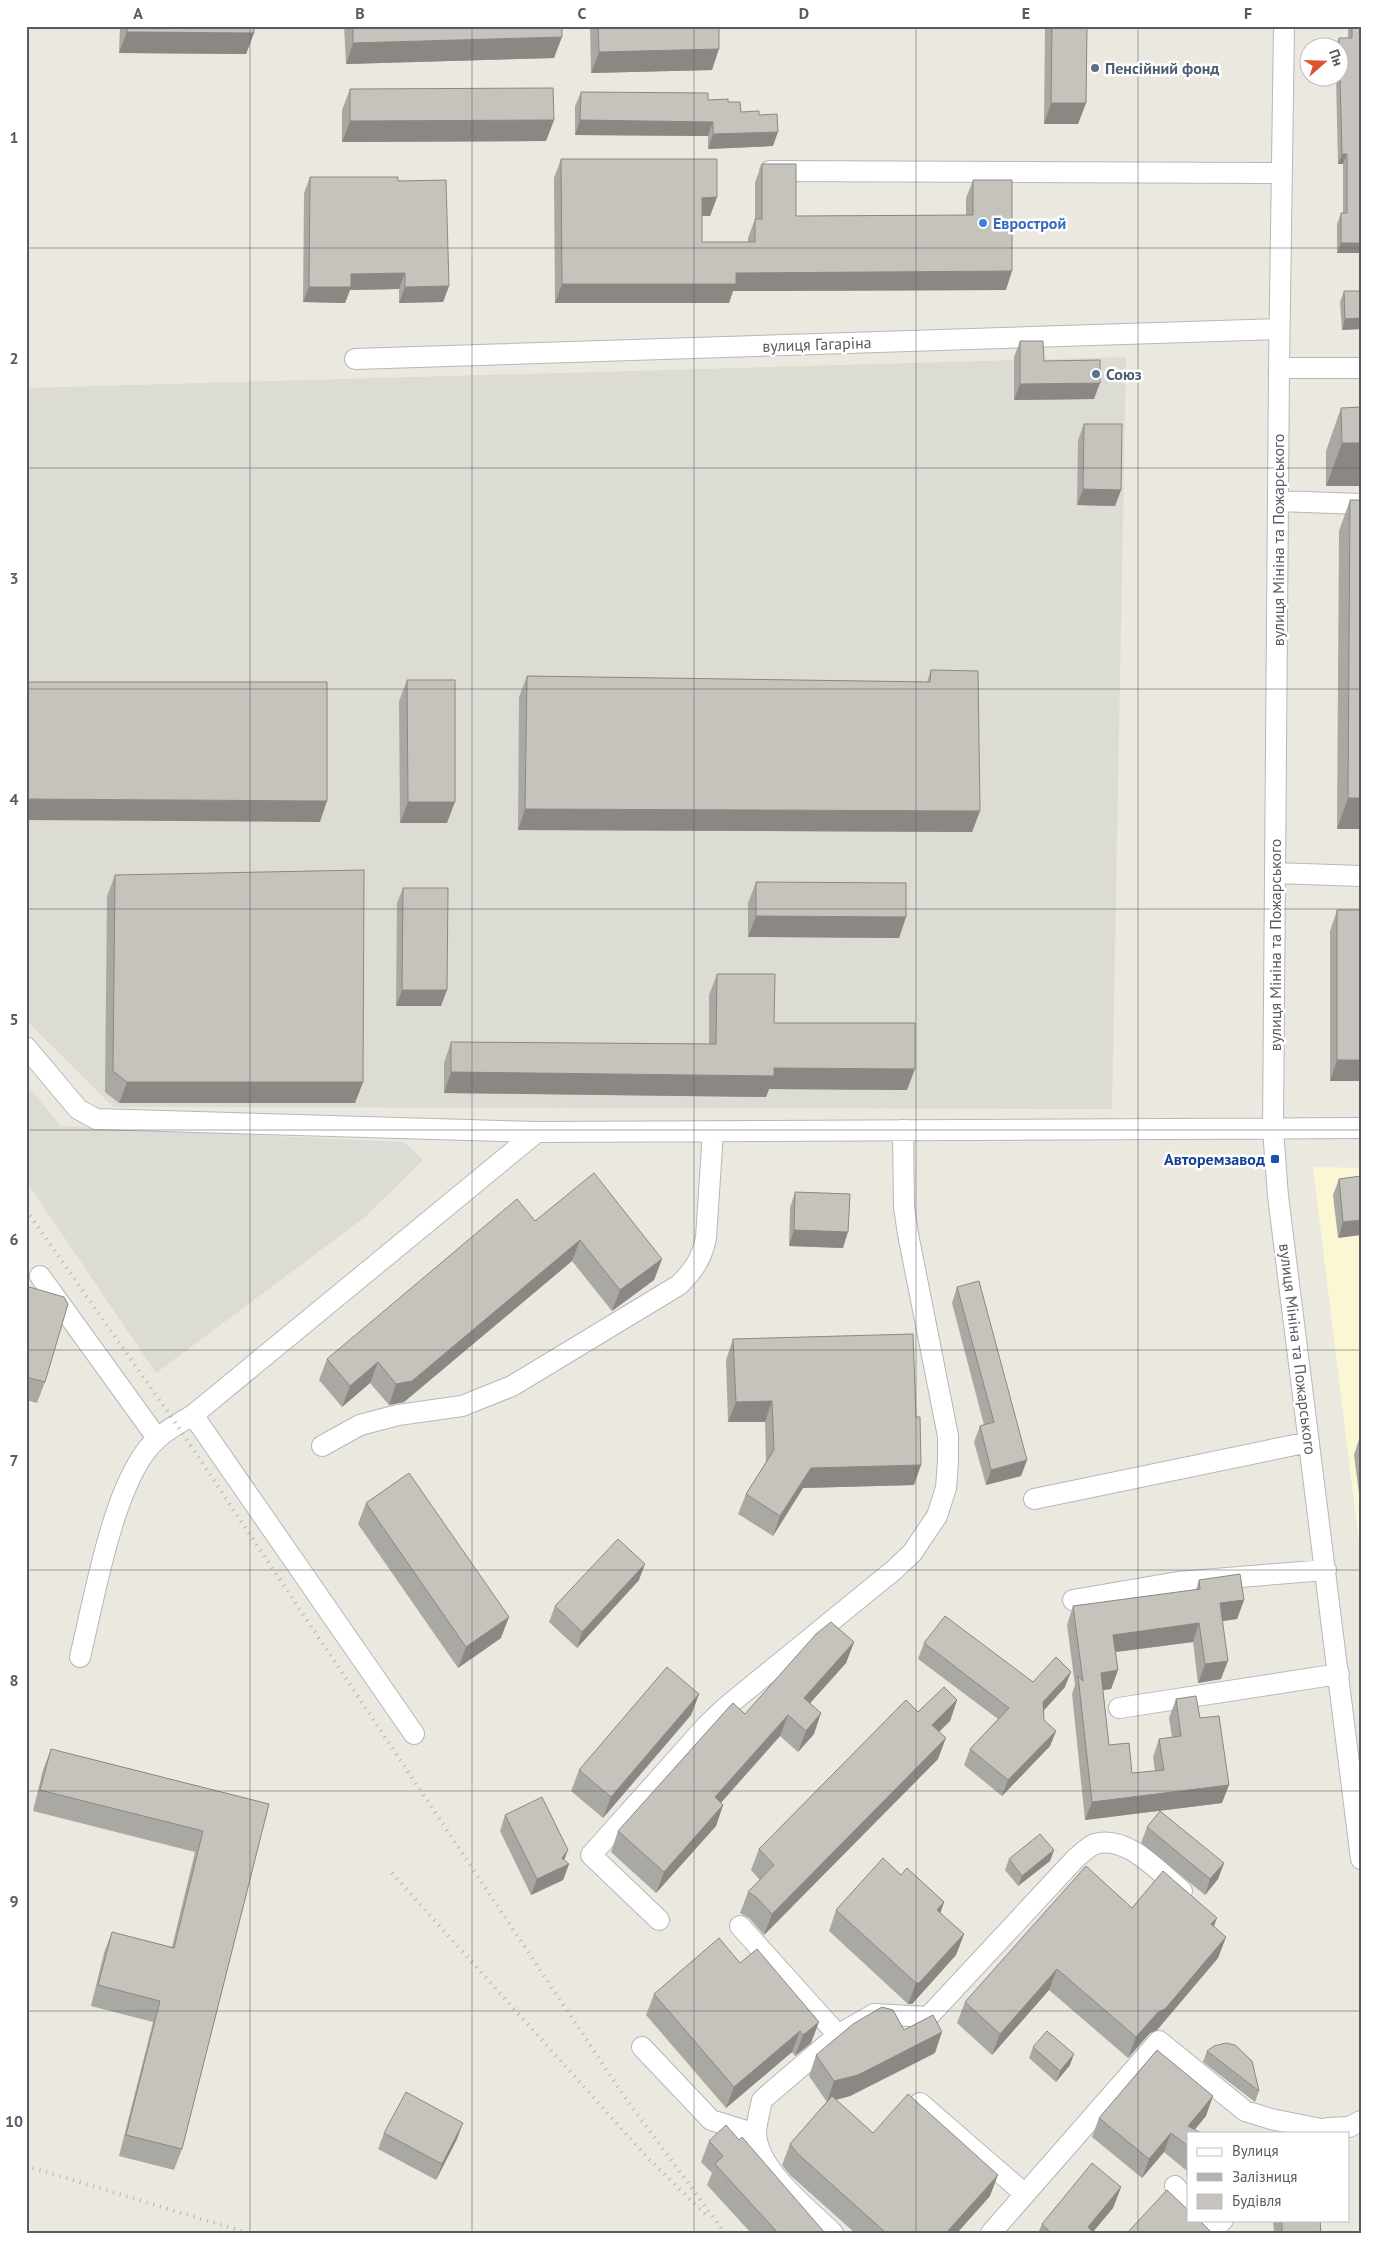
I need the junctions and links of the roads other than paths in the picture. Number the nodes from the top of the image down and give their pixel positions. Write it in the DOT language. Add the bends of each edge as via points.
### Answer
graph roads {
  1 [pos="1284,26"];
  2 [pos="765,171"];
  3 [pos="1282,173"];
  4 [pos="1279,329"];
  5 [pos="355,359"];
  6 [pos="1279,368"];
  7 [pos="1361,368"];
  8 [pos="1278,501"];
  9 [pos="1361,504"];
  10 [pos="1276,873"];
  11 [pos="1361,876"];
  12 [pos="26,1047"];
  13 [pos="1361,1128"];
  14 [pos="1273,1129"];
  15 [pos="903,1130"];
  16 [pos="713,1131"];
  17 [pos="537,1132"];
  18 [pos="40,1276"];
  19 [pos="193,1415"];
  20 [pos="157,1438"];
  21 [pos="1309,1442"];
  22 [pos="322,1446"];
  23 [pos="1034,1499"];
  24 [pos="1326,1570"];
  25 [pos="1072,1600"];
  26 [pos="80,1657"];
  27 [pos="1339,1674"];
  28 [pos="1119,1708"];
  29 [pos="414,1734"];
  30 [pos="1361,1860"];
  31 [pos="1199,1906"];
  32 [pos="658,1920"];
  33 [pos="740,1926"];
  34 [pos="838,2034"];
  35 [pos="642,2047"];
  36 [pos="920,2102"];
  37 [pos="1361,2122"];
  38 [pos="1324,2131"];
  39 [pos="756,2134"];
  40 [pos="1175,2186"];
  41 [pos="1025,2194"];
  42 [pos="1187,2202"];
  43 [pos="1202,2222"];
  44 [pos="1221,2222"];
  45 [pos="833,2233"];
  46 [pos="991,2233"];
  1 -- 3 [label="street, вулиця Мініна та Пожарського"];
  2 -- 3 [label="street"];
  3 -- 4 [label="street, вулиця Мініна та Пожарського"];
  4 -- 5 [label="street, вулиця Гагаріна"];
  4 -- 6 [label="street, вулиця Мініна та Пожарського"];
  6 -- 7 [label="street"];
  6 -- 8 [label="street, вулиця Мініна та Пожарського"];
  8 -- 9 [label="street"];
  8 -- 10 [label="street, вулиця Мініна та Пожарського"];
  10 -- 11 [label="street"];
  10 -- 14 [label="street, вулиця Мініна та Пожарського"];
  12 -- 17 [label="street" via="78,1108 96,1119"];
  13 -- 14 [label="street"];
  14 -- 15 [label="street"];
  14 -- 21 [label="street, вулиця Мініна та Пожарського" via="1278,1196"];
  15 -- 16 [label="street"];
  15 -- 32 [label="street" via="904,1207 948,1436 946,1488 937,1516 912,1553 726,1707 591,1855"];
  16 -- 17 [label="street"];
  16 -- 22 [label="street" via="706,1238 693,1272 679,1285 512,1386 462,1406 360,1425"];
  17 -- 19 [label="street"];
  18 -- 20 [label="street"];
  19 -- 20 [label="street"];
  19 -- 29 [label="street"];
  20 -- 26 [label="street" via="143,1456 115,1515"];
  21 -- 23 [label="street"];
  21 -- 24 [label="street, вулиця Мініна та Пожарського"];
  24 -- 25 [label="street" via="1178,1582"];
  24 -- 27 [label="street, вулиця Мініна та Пожарського"];
  27 -- 28 [label="street"];
  27 -- 30 [label="street, вулиця Мініна та Пожарського"];
  31 -- 34 [label="street" via="1132,1851 1115,1843 1095,1844 1076,1858 928,2017 874,2014"];
  33 -- 34 [label="street"];
  34 -- 39 [label="street" via="762,2100"];
  35 -- 39 [label="street" via="711,2120"];
  36 -- 41 [label="street"];
  37 -- 38 [label="street"];
  38 -- 41 [label="street" via="1245,2111 1159,2041"];
  39 -- 45 [label="street" via="764,2157 777,2178"];
  40 -- 42 [label="street"];
  41 -- 46 [label="street"];
  43 -- 44 [label="street" via="1210,2233"];
}
